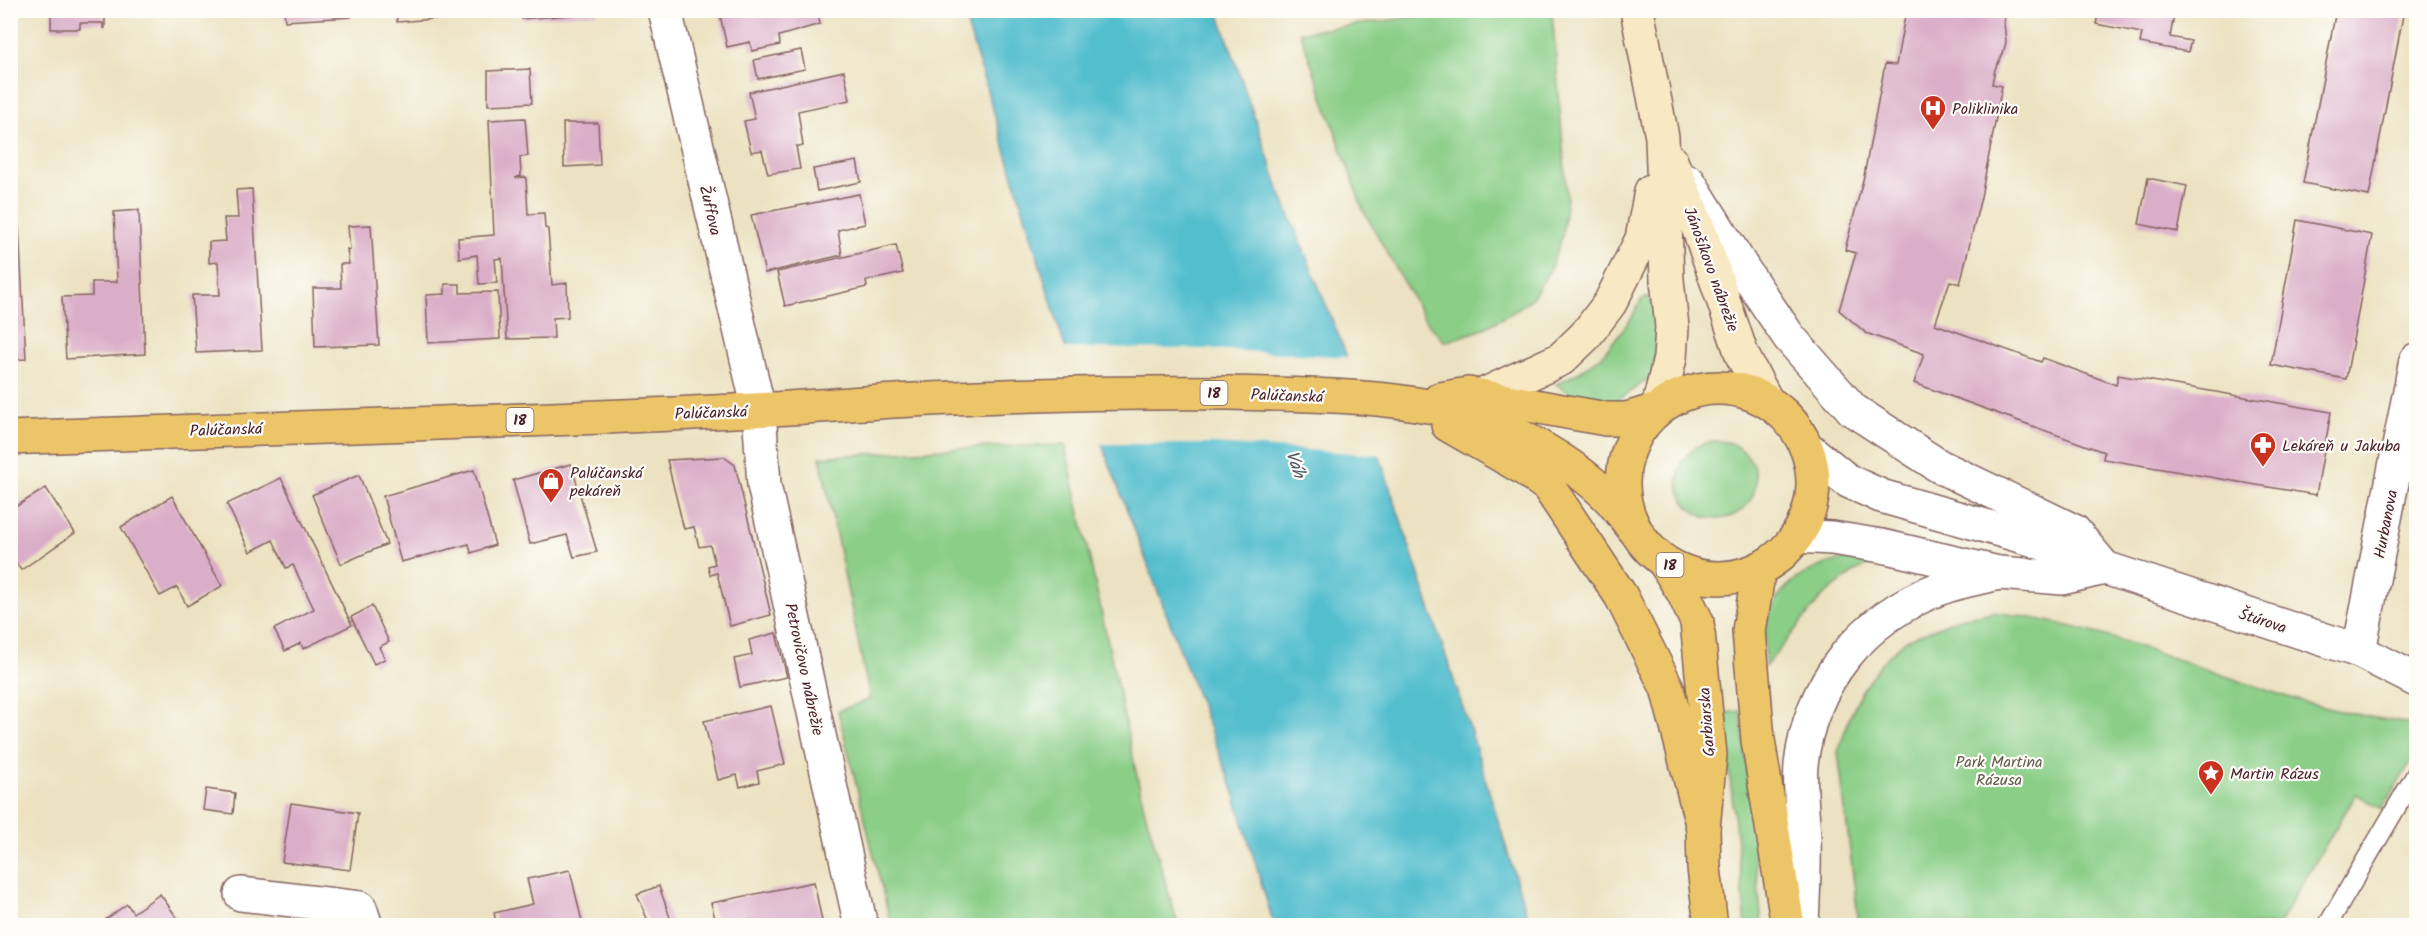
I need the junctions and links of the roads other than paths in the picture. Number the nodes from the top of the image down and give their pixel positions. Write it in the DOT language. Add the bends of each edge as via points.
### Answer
graph roads {
  1 [pos="665,10"];
  2 [pos="1637,10"];
  3 [pos="1662,137"];
  4 [pos="2416,360"];
  5 [pos="1481,396"];
  6 [pos="1766,400"];
  7 [pos="1405,403"];
  8 [pos="759,410"];
  9 [pos="1656,410"];
  10 [pos="10,438"];
  11 [pos="1806,447"];
  12 [pos="1634,529"];
  13 [pos="1797,536"];
  14 [pos="1665,562"];
  15 [pos="2105,568"];
  16 [pos="1759,569"];
  17 [pos="1999,573"];
  18 [pos="2359,651"];
  19 [pos="2416,680"];
  20 [pos="2416,774"];
  21 [pos="1702,828"];
  22 [pos="241,894"];
  23 [pos="366,926"];
  24 [pos="861,926"];
  25 [pos="1711,926"];
  26 [pos="1788,926"];
  27 [pos="1802,926"];
  28 [pos="2327,926"];
  1 -- 8 [label="street, Žuffova"];
  2 -- 3 [label="main road, Jánošíkovo nábrežie"];
  3 -- 5 [label="main road" via="1642,239 1610,303 1561,360"];
  3 -- 6 [label="main road, Jánošíkovo nábrežie" via="1742,355"];
  3 -- 9 [label="main road, Jánošíkovo nábrežie" via="1672,327 1670,358"];
  3 -- 15 [label="street" via="1789,337 1853,410 1939,466 2074,531"];
  4 -- 18 [label="street, Hurbanova"];
  5 -- 7 [label="main road, Palúčanská / 18" via="1468,394"];
  5 -- 9 [label="main road, Palúčanská / 18" via="1606,419 1627,419"];
  6 -- 9 [label="main road, 18" via="1736,390 1709,388 1674,398"];
  6 -- 11 [label="main road, 18" via="1795,427"];
  7 -- 8 [label="main road, Palúčanská / 18" via="1286,394 1146,392 1029,394"];
  7 -- 12 [label="main road, Palúčanská / 18" via="1468,415 1508,430 1546,451 1607,496"];
  7 -- 21 [label="main road" via="1523,468 1548,486 1566,511 1621,596 1667,687"];
  8 -- 10 [label="main road, Palúčanská / 18"];
  8 -- 24 [label="street, Petrovičovo nábrežie" via="764,485"];
  9 -- 12 [label="main road, 18" via="1636,433 1625,459 1622,491"];
  11 -- 13 [label="main road, 18" via="1813,471 1812,501"];
  11 -- 15 [label="street, Štúrova" via="1848,481 1881,496 2034,540"];
  12 -- 14 [label="main road, 18" via="1643,543"];
  13 -- 16 [label="main road, 18" via="1780,555"];
  13 -- 17 [label="street" via="1882,546"];
  14 -- 16 [label="main road, 18" via="1686,573 1710,578 1730,578"];
  14 -- 21 [label="main road, Garbiarska / 18" via="1697,622 1710,755"];
  15 -- 17 [label="street" via="2062,579"];
  15 -- 18 [label="street, Štúrova"];
  16 -- 26 [label="main road" via="1749,631 1758,740"];
  17 -- 27 [label="street" via="1941,588 1893,612 1839,661 1814,706 1801,766 1805,863"];
  18 -- 19 [label="street, Štúrova"];
  20 -- 28 [label="lane"];
  21 -- 25 [label="main road, Garbiarska / 18"];
  22 -- 23 [label="street" via="360,908"];
}
